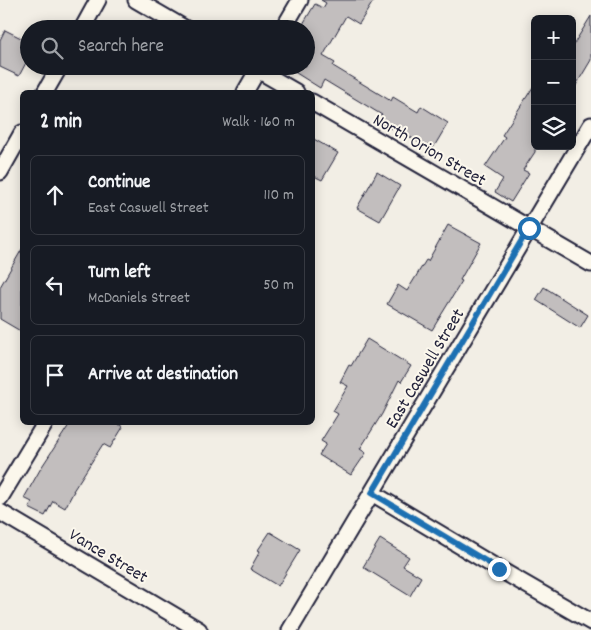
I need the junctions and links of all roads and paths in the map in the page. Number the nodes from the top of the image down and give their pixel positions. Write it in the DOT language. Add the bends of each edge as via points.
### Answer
graph roads {
  1 [pos="98,0"];
  2 [pos="136,0"];
  3 [pos="300,0"];
  4 [pos="87,20"];
  5 [pos="170,20"];
  6 [pos="288,20"];
  7 [pos="55,75"];
  8 [pos="253,75"];
  9 [pos="268,75"];
  10 [pos="47,90"];
  11 [pos="246,90"];
  12 [pos="293,90"];
  13 [pos="315,104"];
  14 [pos="591,124"];
  15 [pos="20,137"];
  16 [pos="0,172"];
  17 [pos="529,228"];
  18 [pos="591,264"];
  19 [pos="44,425"];
  20 [pos="372,493"];
  21 [pos="0,498"];
  22 [pos="0,512"];
  23 [pos="591,622"];
  24 [pos="199,630"];
  25 [pos="290,630"];
  1 -- 4 [label="street"];
  2 -- 5 [label="street"];
  3 -- 6 [label="street"];
  7 -- 10 [label="street"];
  8 -- 11 [label="street"];
  9 -- 12 [label="street"];
  13 -- 17 [label="street, North Orion Street"];
  14 -- 17 [label="street, East Caswell Street"];
  15 -- 16 [label="street"];
  17 -- 18 [label="street, North Orion Street"];
  17 -- 20 [label="street, East Caswell Street"];
  19 -- 21 [label="street"];
  20 -- 23 [label="street"];
  20 -- 25 [label="street, East Caswell Street"];
  22 -- 24 [label="street, Vance Street"];
}
